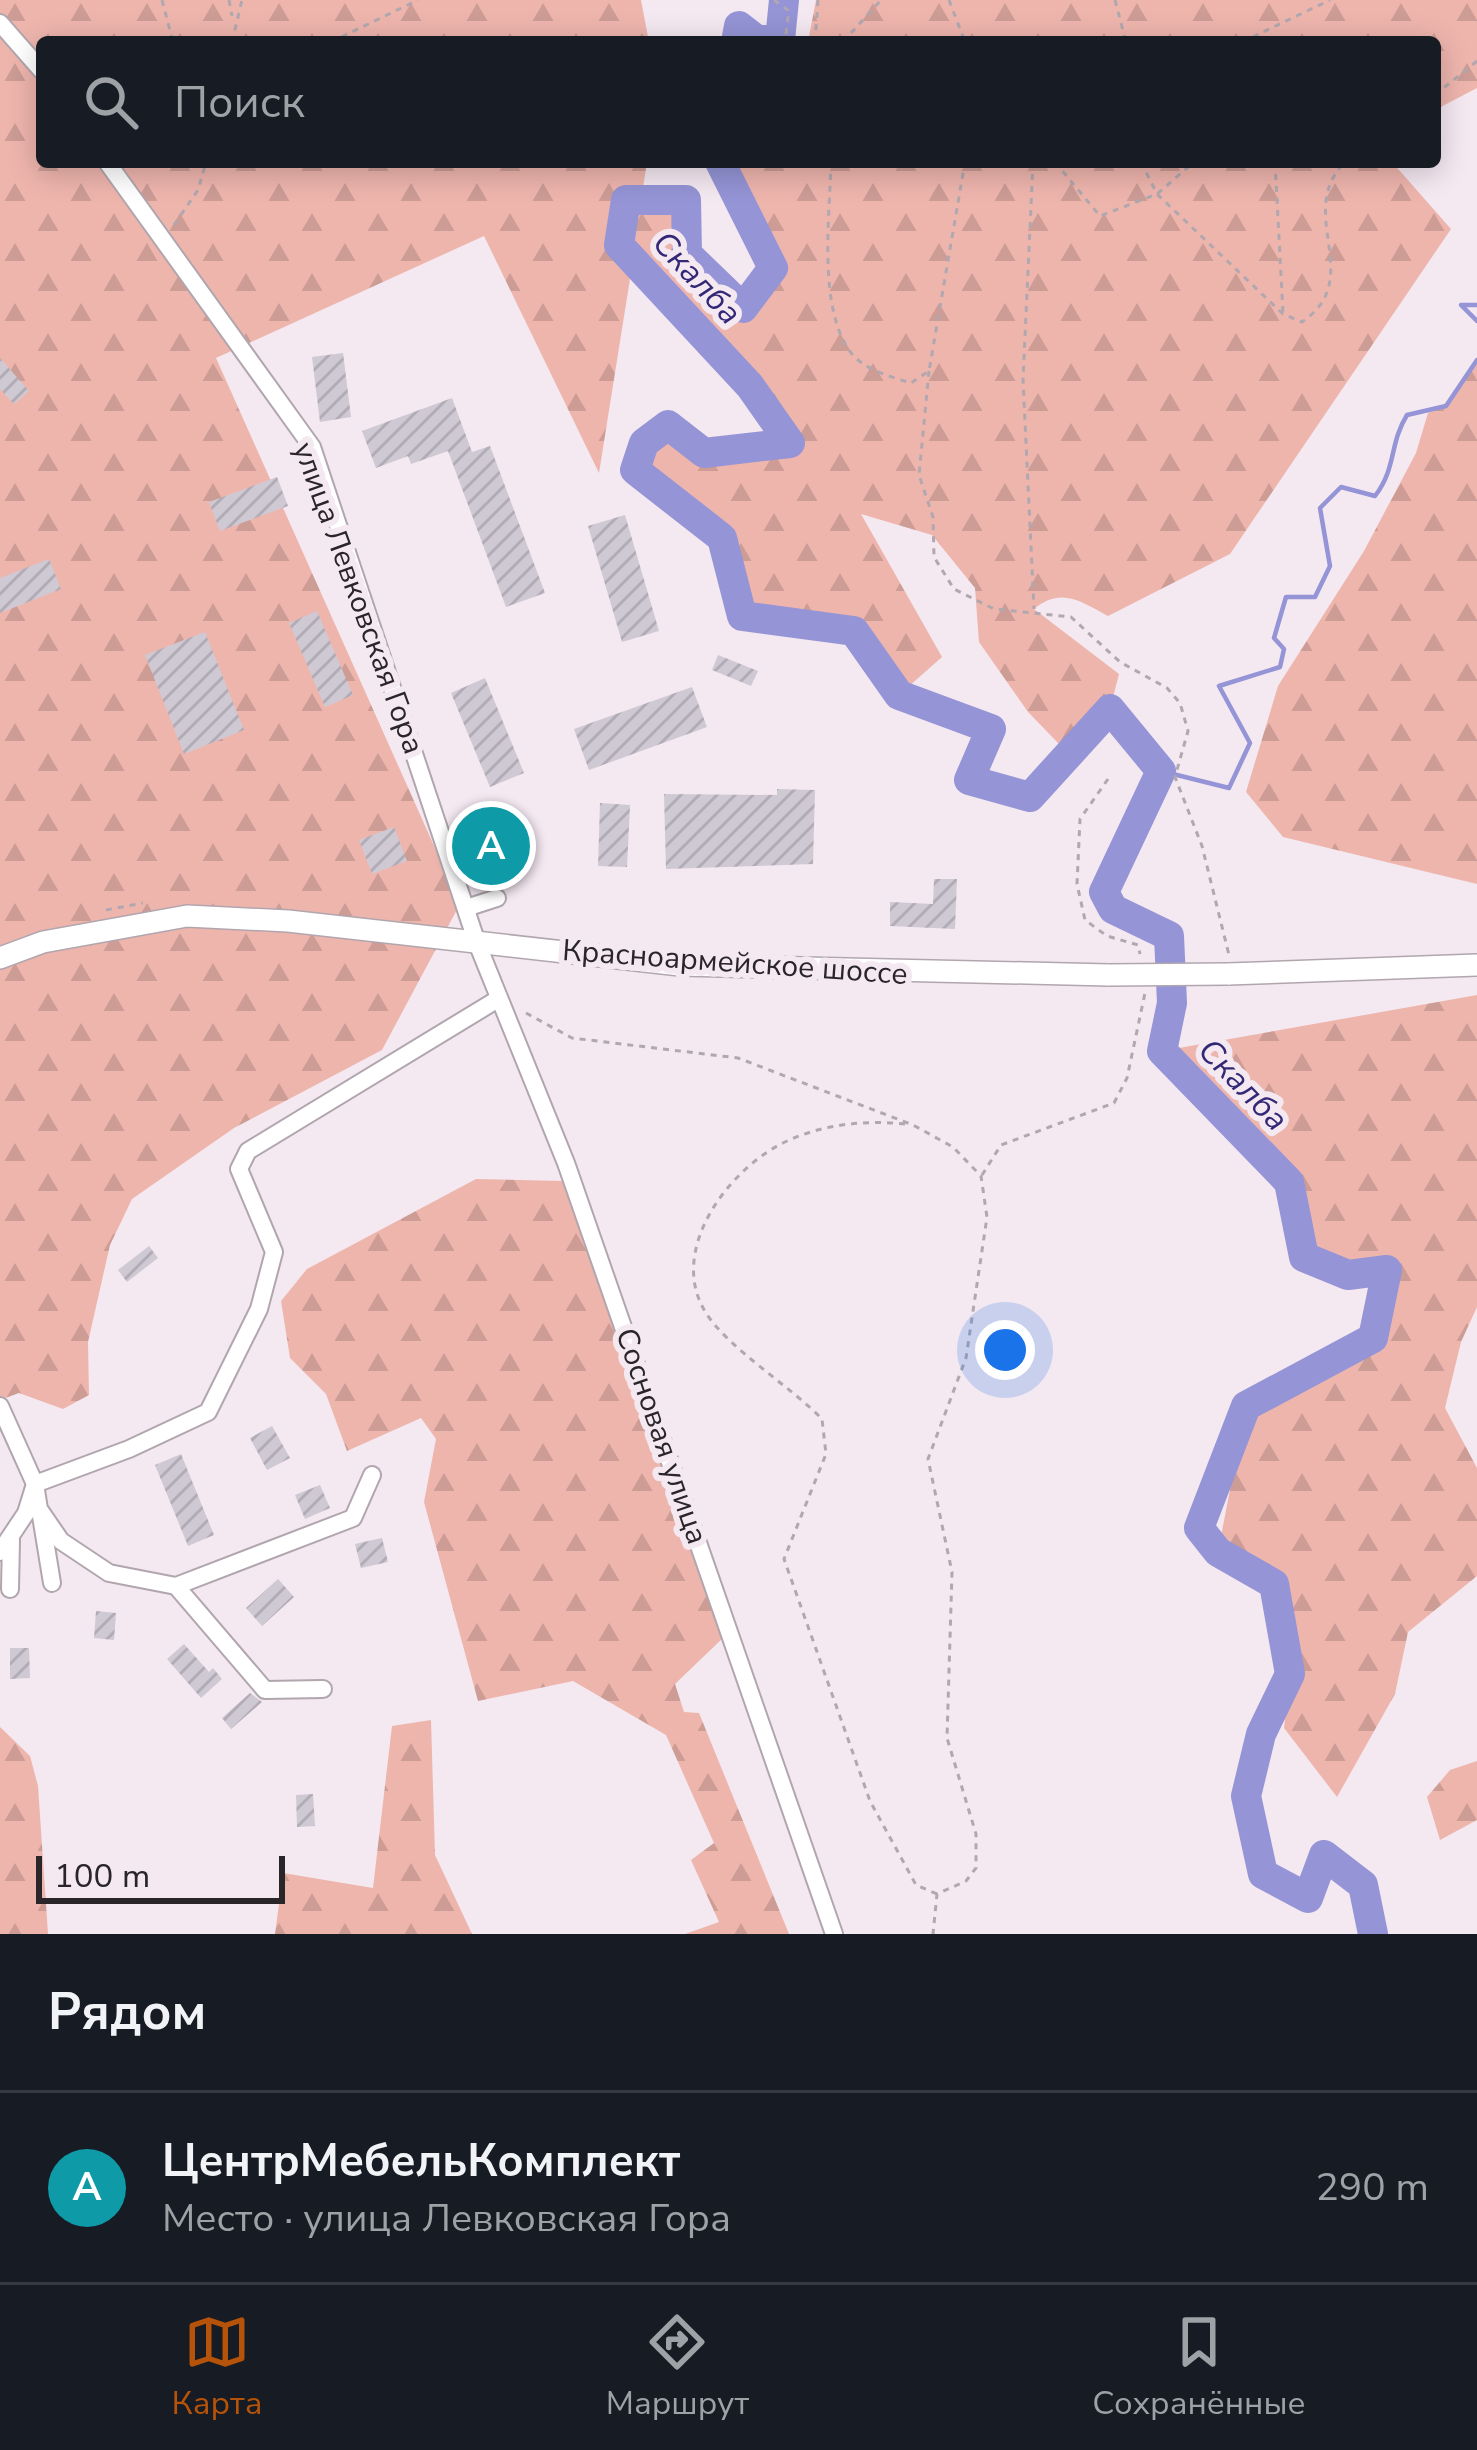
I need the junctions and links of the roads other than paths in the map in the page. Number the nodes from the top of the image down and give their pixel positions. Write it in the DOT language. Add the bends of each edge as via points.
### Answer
graph roads {
  1 [pos="0,23"];
  2 [pos="36,62"];
  3 [pos="111,168"];
  4 [pos="497,898"];
  5 [pos="466,908"];
  6 [pos="477,943"];
  7 [pos="0,958"];
  8 [pos="1477,965"];
  9 [pos="498,999"];
  10 [pos="0,1406"];
  11 [pos="372,1475"];
  12 [pos="34,1484"];
  13 [pos="39,1509"];
  14 [pos="6,1546"];
  15 [pos="52,1583"];
  16 [pos="176,1586"];
  17 [pos="10,1589"];
  18 [pos="323,1689"];
  19 [pos="834,1934"];
  1 -- 2 [label="street"];
  3 -- 5 [label="street, улица Левковская Гора" via="312,447"];
  4 -- 5 [label="street"];
  5 -- 6 [label="street, улица Левковская Гора"];
  6 -- 7 [label="main road, Красноармейское шоссе" via="187,916 43,942"];
  6 -- 8 [label="main road, Красноармейское шоссе, bridge" via="773,970 1109,975"];
  6 -- 9 [label="street, Сосновая улица"];
  9 -- 12 [label="street" via="248,1151 239,1169 274,1252 259,1309 208,1412"];
  9 -- 19 [label="street, Сосновая улица" via="566,1163"];
  10 -- 12 [label="street"];
  11 -- 16 [label="street" via="353,1518"];
  12 -- 13 [label="street"];
  12 -- 14 [label="street"];
  13 -- 15 [label="street"];
  13 -- 16 [label="street" via="61,1541 109,1573"];
  14 -- 17 [label="street"];
  16 -- 18 [label="street" via="265,1690"];
}
